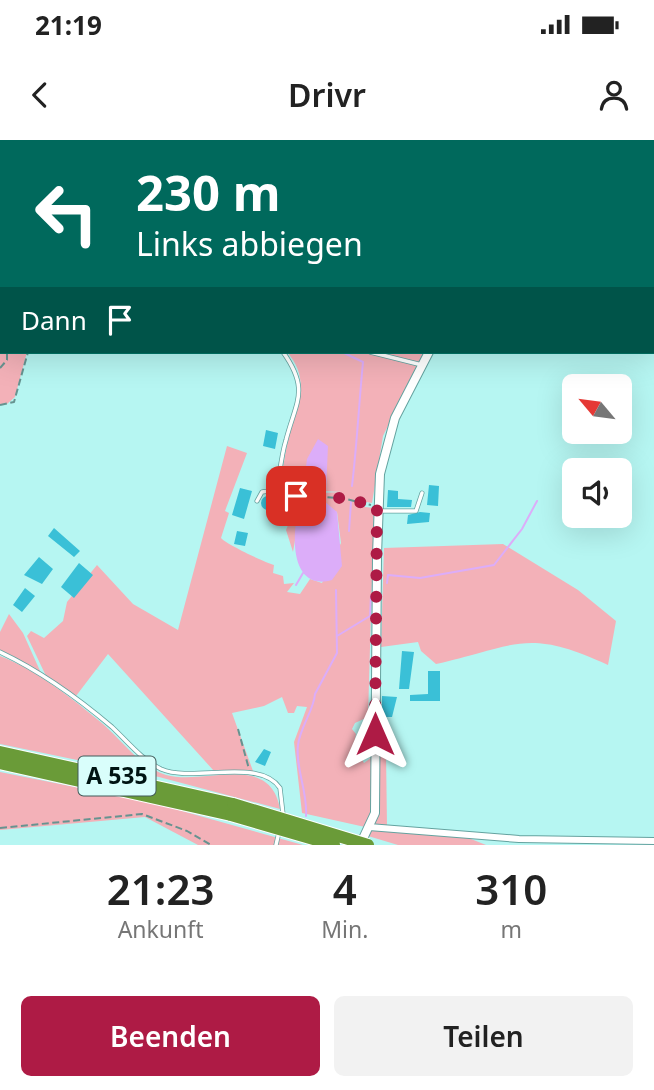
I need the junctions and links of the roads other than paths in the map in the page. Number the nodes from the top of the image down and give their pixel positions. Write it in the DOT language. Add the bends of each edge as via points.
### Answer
graph roads {
  1 [pos="284,354"];
  2 [pos="378,354"];
  3 [pos="428,354"];
  4 [pos="422,365"];
  5 [pos="422,493"];
  6 [pos="257,501"];
  7 [pos="377,508"];
  8 [pos="0,652"];
  9 [pos="0,752"];
  10 [pos="0,763"];
  11 [pos="232,810"];
  12 [pos="369,827"];
  13 [pos="654,841"];
  14 [pos="276,845"];
  15 [pos="334,845"];
  16 [pos="360,845"];
  17 [pos="368,845"];
  1 -- 6 [label="lane" via="299,382 296,414 286,438 278,490 262,492"];
  2 -- 4 [label="lane"];
  3 -- 4 [label="street"];
  4 -- 7 [label="street" via="386,445"];
  5 -- 7 [label="lane" via="415,511"];
  7 -- 12 [label="street" via="375,813"];
  8 -- 14 [label="lane" via="87,707 160,768 266,776 280,788 284,807"];
  9 -- 11 [label="highway, A 535"];
  10 -- 11 [label="highway, A 535"];
  11 -- 15 [label="highway, A 535, bridge"];
  11 -- 17 [label="highway, A 535, bridge"];
  12 -- 13 [label="street" via="519,839"];
  12 -- 16 [label="street"];
}
